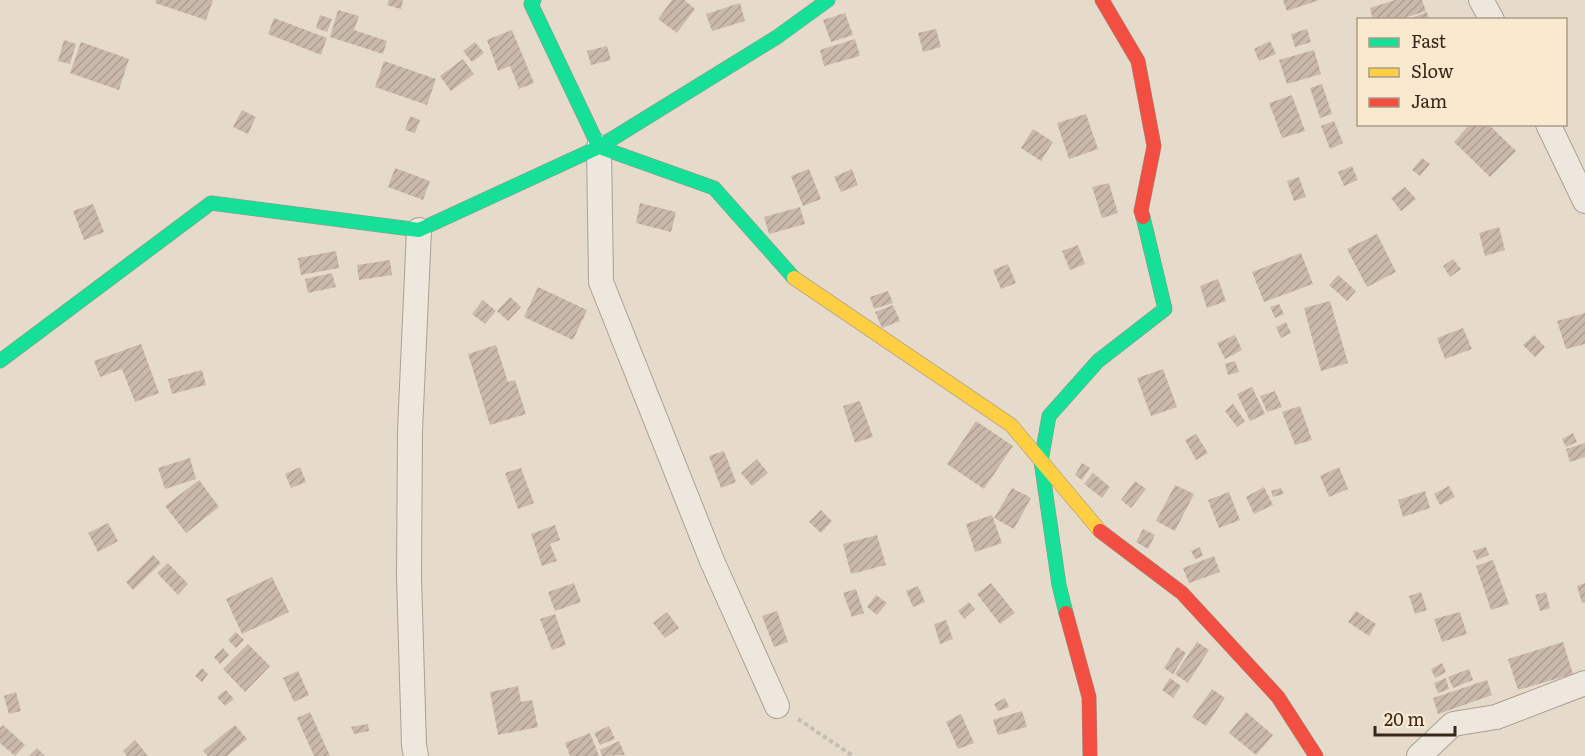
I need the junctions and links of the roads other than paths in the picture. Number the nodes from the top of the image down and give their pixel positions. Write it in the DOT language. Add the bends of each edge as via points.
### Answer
graph roads {
  1 [pos="534,0"];
  2 [pos="828,0"];
  3 [pos="1102,0"];
  4 [pos="1481,0"];
  5 [pos="1491,18"];
  6 [pos="1549,126"];
  7 [pos="599,147"];
  8 [pos="1585,201"];
  9 [pos="419,230"];
  10 [pos="0,361"];
  11 [pos="1041,460"];
  12 [pos="1585,683"];
  13 [pos="777,706"];
  14 [pos="1090,755"];
  15 [pos="417,756"];
  16 [pos="1316,756"];
  17 [pos="1419,756"];
  1 -- 7 [label="street" via="531,4"];
  2 -- 7 [label="street" via="777,37"];
  3 -- 11 [label="street" via="1138,61 1154,146 1141,211 1165,309 1098,361 1049,416"];
  4 -- 5 [label="street"];
  6 -- 8 [label="street"];
  7 -- 9 [label="street"];
  7 -- 11 [label="street" via="714,188 796,280 1011,425"];
  7 -- 13 [label="street" via="601,282 712,561"];
  9 -- 10 [label="street" via="211,203"];
  9 -- 15 [label="street" via="410,431 409,566"];
  11 -- 14 [label="street" via="1059,585 1089,697"];
  11 -- 16 [label="street" via="1101,532 1182,593 1278,697"];
  12 -- 17 [label="street" via="1496,717 1453,724"];
}
